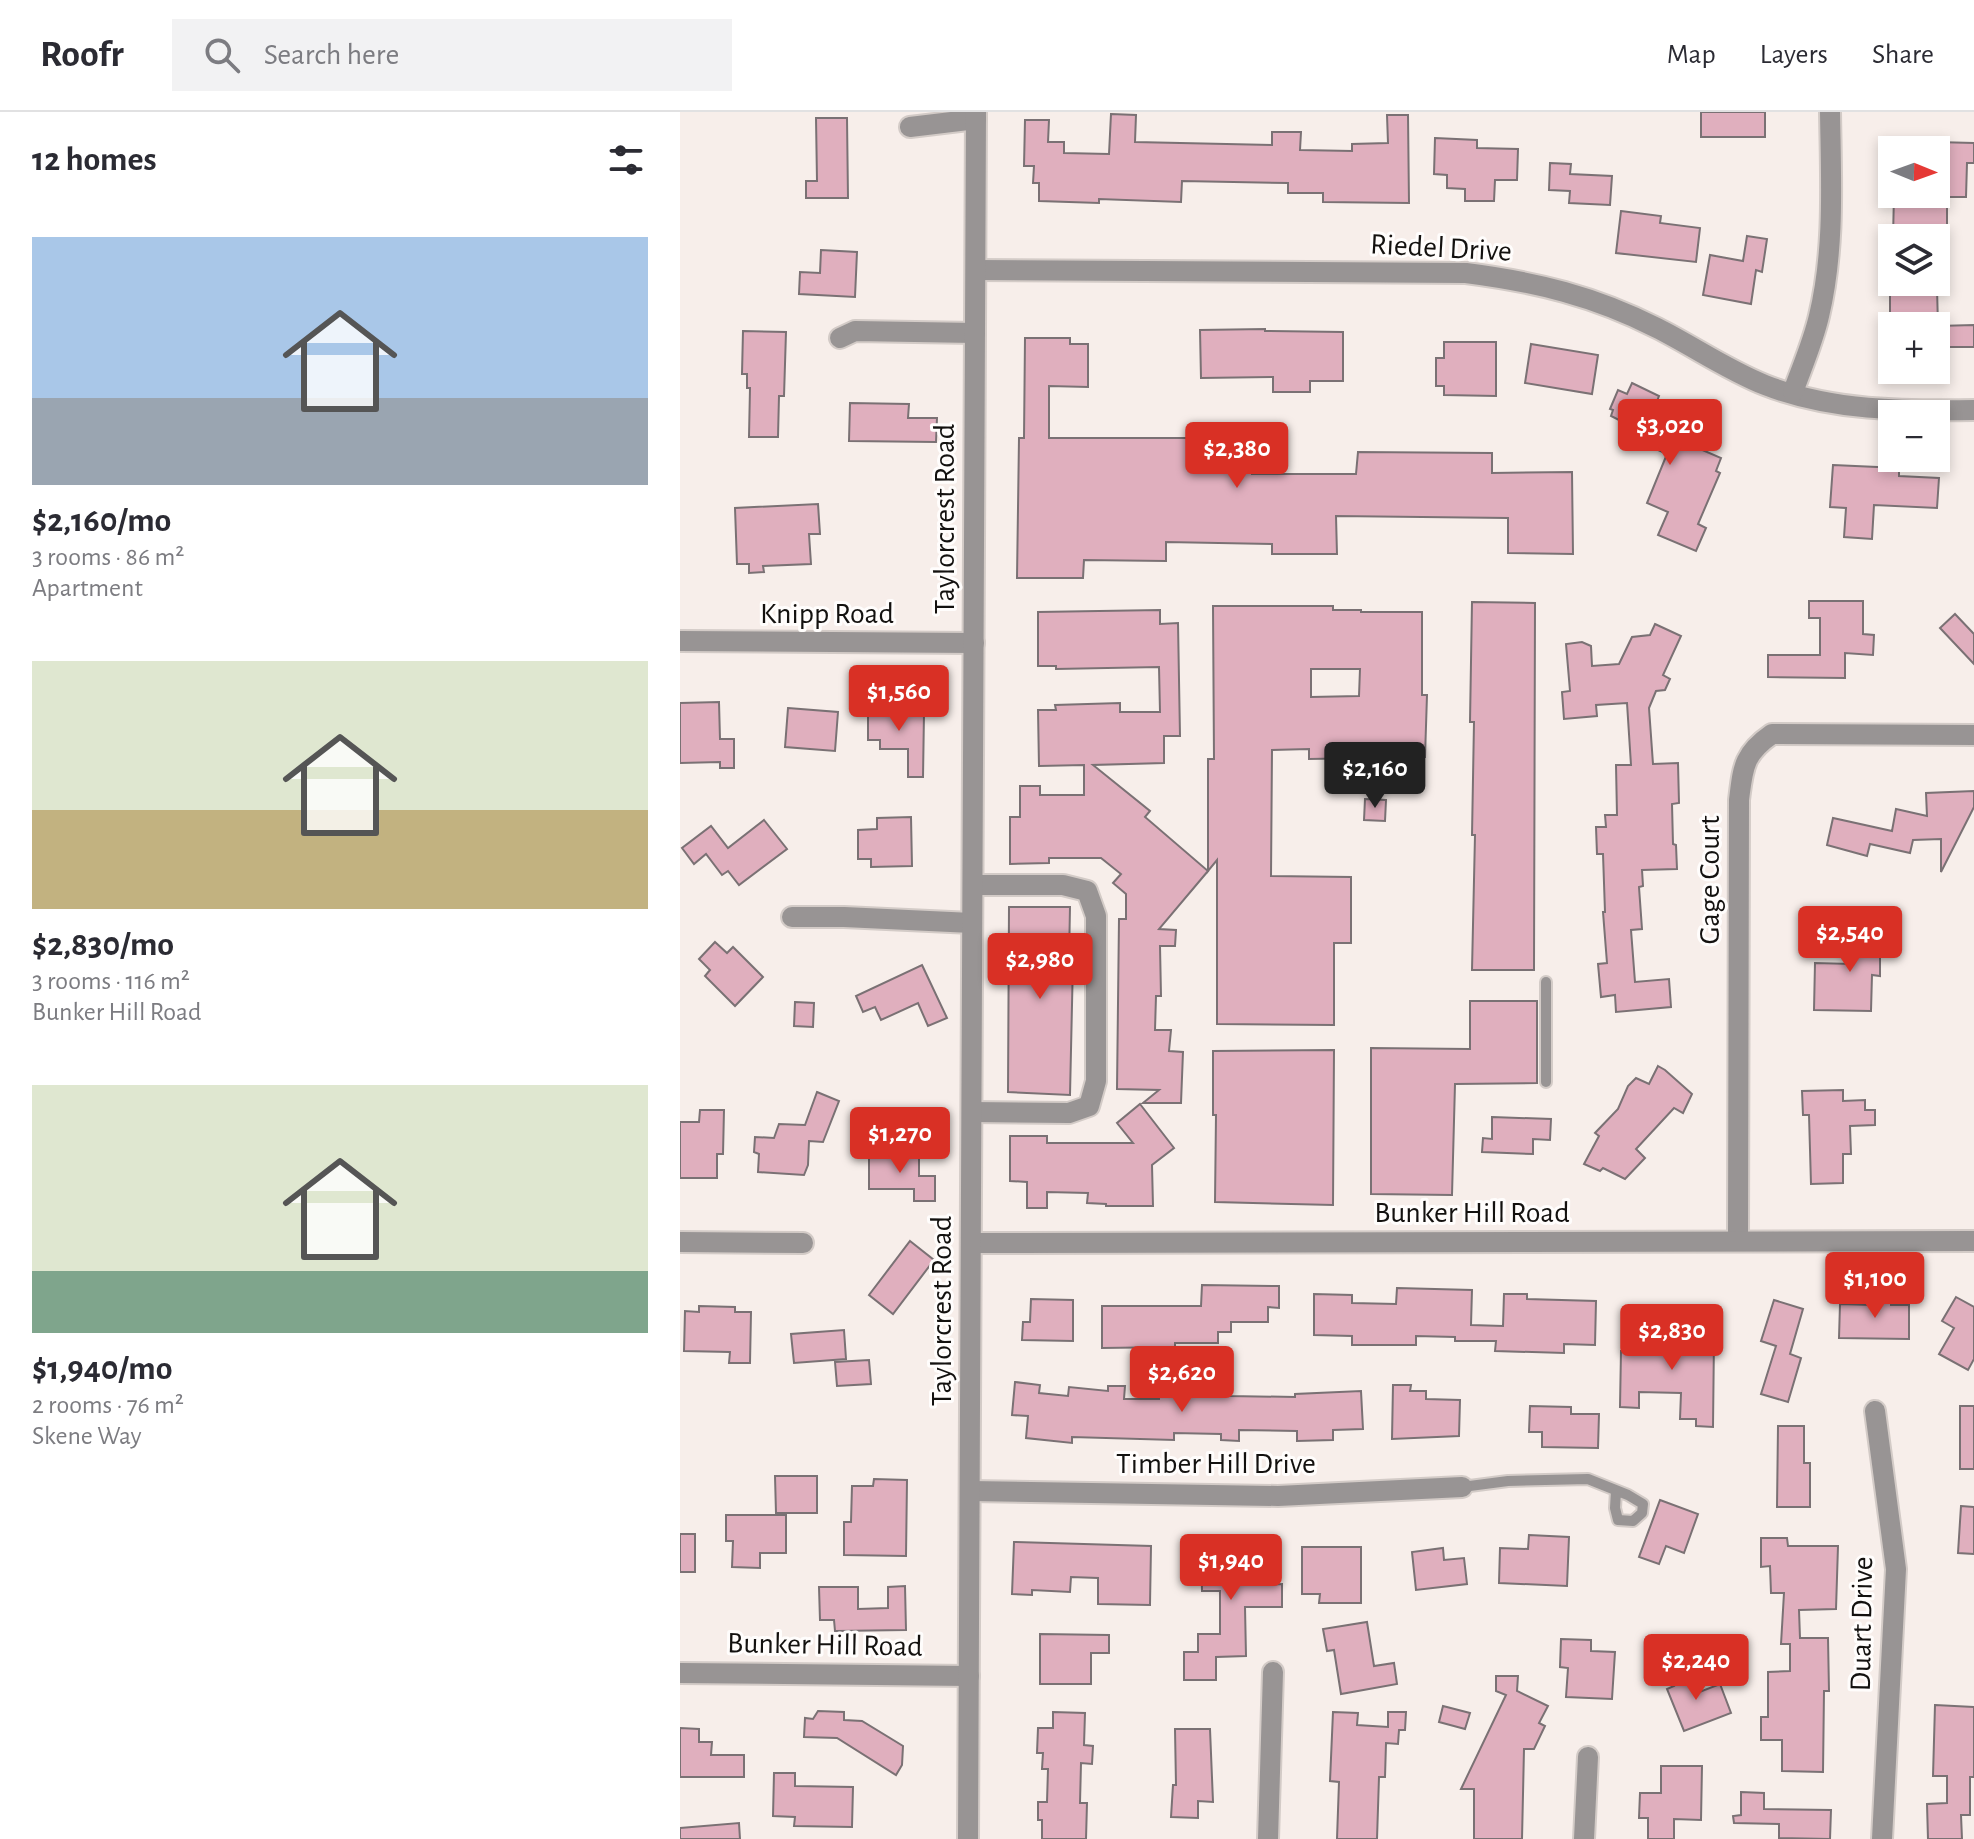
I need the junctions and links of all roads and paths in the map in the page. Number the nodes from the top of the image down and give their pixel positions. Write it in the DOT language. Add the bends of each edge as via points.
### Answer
graph roads {
  1 [pos="1830,112"];
  2 [pos="976,116"];
  3 [pos="910,127"];
  4 [pos="976,270"];
  5 [pos="975,333"];
  6 [pos="840,338"];
  7 [pos="1793,392"];
  8 [pos="1974,410"];
  9 [pos="680,641"];
  10 [pos="974,643"];
  11 [pos="1974,735"];
  12 [pos="973,885"];
  13 [pos="792,917"];
  14 [pos="972,923"];
  15 [pos="1546,982"];
  16 [pos="1546,1082"];
  17 [pos="972,1112"];
  18 [pos="1738,1241"];
  19 [pos="1974,1241"];
  20 [pos="680,1242"];
  21 [pos="803,1243"];
  22 [pos="971,1243"];
  23 [pos="1875,1411"];
  24 [pos="1462,1487"];
  25 [pos="970,1491"];
  26 [pos="1616,1491"];
  27 [pos="1273,1672"];
  28 [pos="680,1673"];
  29 [pos="969,1676"];
  30 [pos="1588,1757"];
  31 [pos="968,1839"];
  32 [pos="1268,1839"];
  33 [pos="1584,1839"];
  34 [pos="1882,1839"];
  1 -- 7 [label="street" via="1826,278"];
  2 -- 3 [label="street"];
  2 -- 4 [label="street, Taylorcrest Road"];
  4 -- 5 [label="street, Taylorcrest Road"];
  4 -- 7 [label="street, Riedel Drive" via="1466,273 1526,281 1620,310 1765,385"];
  5 -- 6 [label="street" via="855,331"];
  5 -- 10 [label="street, Taylorcrest Road"];
  7 -- 8 [label="street, Riedel Drive" via="1865,408"];
  9 -- 10 [label="street, Knipp Road"];
  10 -- 12 [label="street, Taylorcrest Road"];
  11 -- 18 [label="street, Gage Court" via="1772,734 1755,746 1743,766"];
  12 -- 14 [label="street, Taylorcrest Road"];
  12 -- 17 [label="street" via="1063,885 1087,891 1096,916 1096,1081 1089,1106 1069,1113"];
  13 -- 14 [label="street"];
  14 -- 17 [label="street, Taylorcrest Road"];
  15 -- 16 [label="lane"];
  17 -- 22 [label="street, Taylorcrest Road"];
  18 -- 19 [label="street, Bunker Hill Road"];
  18 -- 22 [label="street, Bunker Hill Road"];
  20 -- 21 [label="street"];
  22 -- 25 [label="street, Taylorcrest Road"];
  23 -- 34 [label="street, Duart Drive" via="1896,1569"];
  24 -- 25 [label="street, Timber Hill Drive" via="1278,1496"];
  24 -- 26 [label="lane" via="1588,1479"];
  25 -- 29 [label="street, Taylorcrest Road"];
  27 -- 32 [label="street"];
  28 -- 29 [label="street, Bunker Hill Road"];
  29 -- 31 [label="street, Taylorcrest Road"];
  30 -- 33 [label="street"];
}
